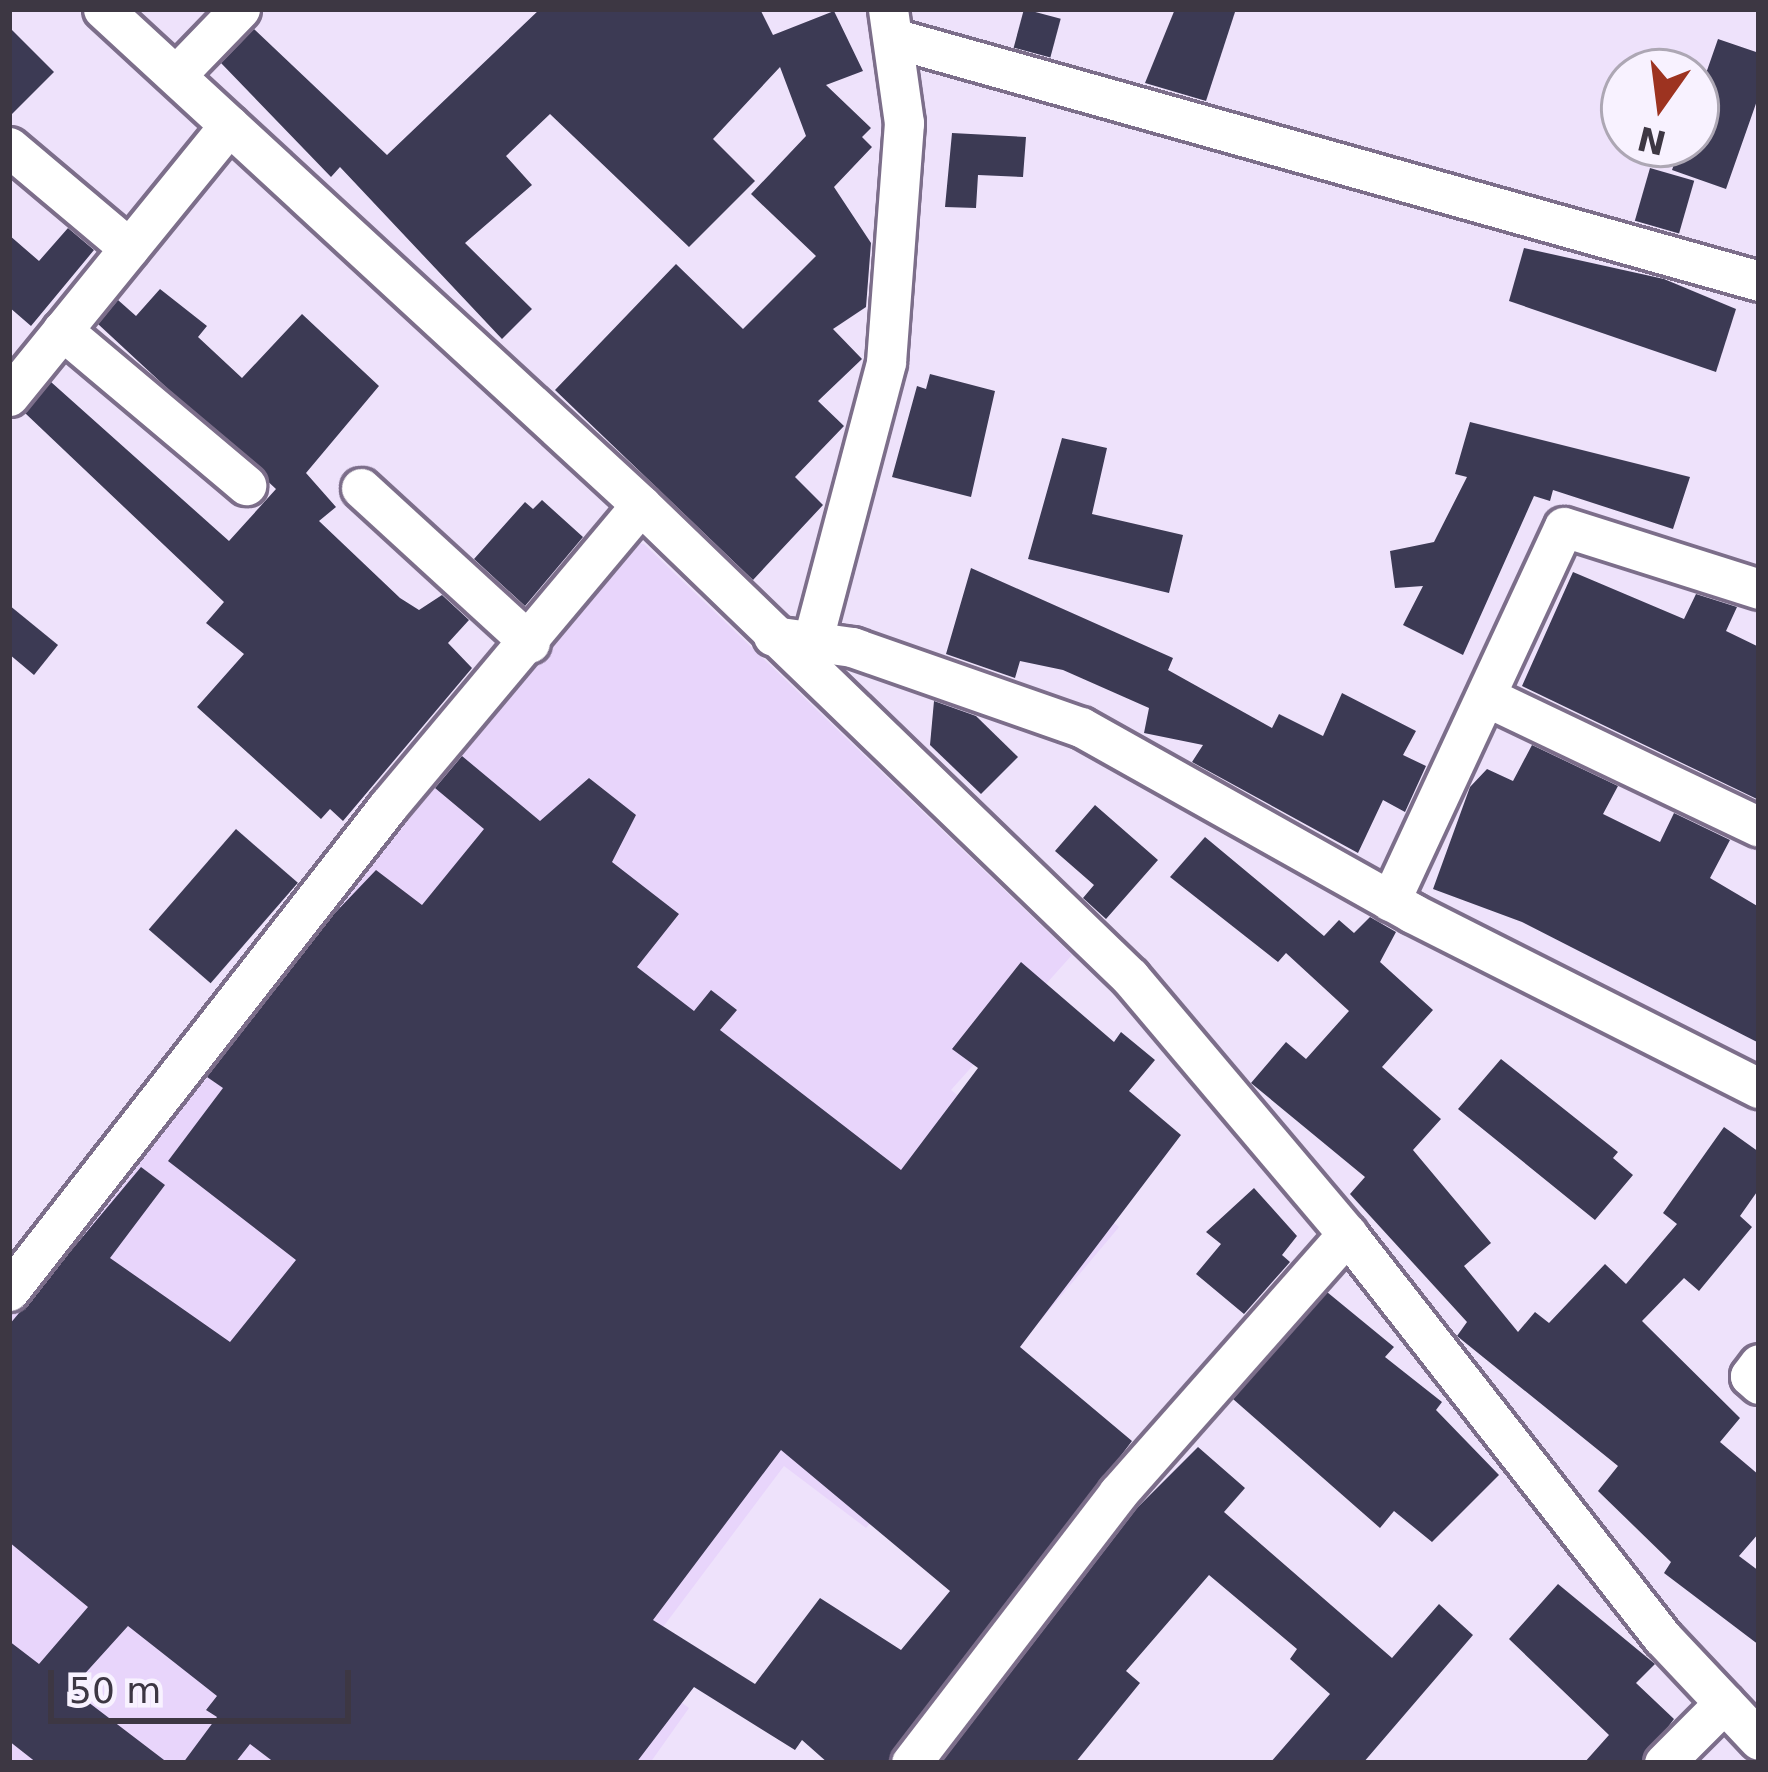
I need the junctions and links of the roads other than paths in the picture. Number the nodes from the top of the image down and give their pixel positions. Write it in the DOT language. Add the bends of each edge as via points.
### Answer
graph roads {
  1 [pos="104,9"];
  2 [pos="240,9"];
  3 [pos="890,23"];
  4 [pos="176,76"];
  5 [pos="229,125"];
  6 [pos="9,147"];
  7 [pos="129,248"];
  8 [pos="1759,280"];
  9 [pos="62,330"];
  10 [pos="9,397"];
  11 [pos="246,485"];
  12 [pos="361,488"];
  13 [pos="641,506"];
  14 [pos="1759,589"];
  15 [pos="772,636"];
  16 [pos="812,639"];
  17 [pos="530,643"];
  18 [pos="1489,698"];
  19 [pos="1759,826"];
  20 [pos="1390,901"];
  21 [pos="1759,1088"];
  22 [pos="1347,1234"];
  23 [pos="9,1291"];
  24 [pos="1759,1364"];
  25 [pos="1759,1384"];
  26 [pos="1724,1702"];
  27 [pos="1759,1740"];
  28 [pos="911,1763"];
  29 [pos="1664,1763"];
  1 -- 4 [label="street"];
  2 -- 4 [label="street"];
  3 -- 8 [label="street"];
  3 -- 16 [label="street" via="904,123 886,362"];
  4 -- 5 [label="street"];
  5 -- 7 [label="street"];
  5 -- 13 [label="street"];
  6 -- 7 [label="street"];
  7 -- 9 [label="street"];
  9 -- 10 [label="street"];
  9 -- 11 [label="street"];
  12 -- 17 [label="street"];
  13 -- 15 [label="street"];
  13 -- 17 [label="street"];
  14 -- 18 [label="street" via="1564,527"];
  15 -- 16 [label="street"];
  15 -- 22 [label="street" via="1130,977"];
  16 -- 20 [label="street" via="1081,727"];
  17 -- 23 [label="street" via="388,806"];
  18 -- 19 [label="street"];
  18 -- 20 [label="street"];
  20 -- 21 [label="street"];
  22 -- 26 [label="street" via="1548,1497"];
  22 -- 28 [label="street" via="1118,1493"];
  24 -- 25 [label="street" via="1750,1376"];
  26 -- 27 [label="street"];
  26 -- 29 [label="street"];
}
